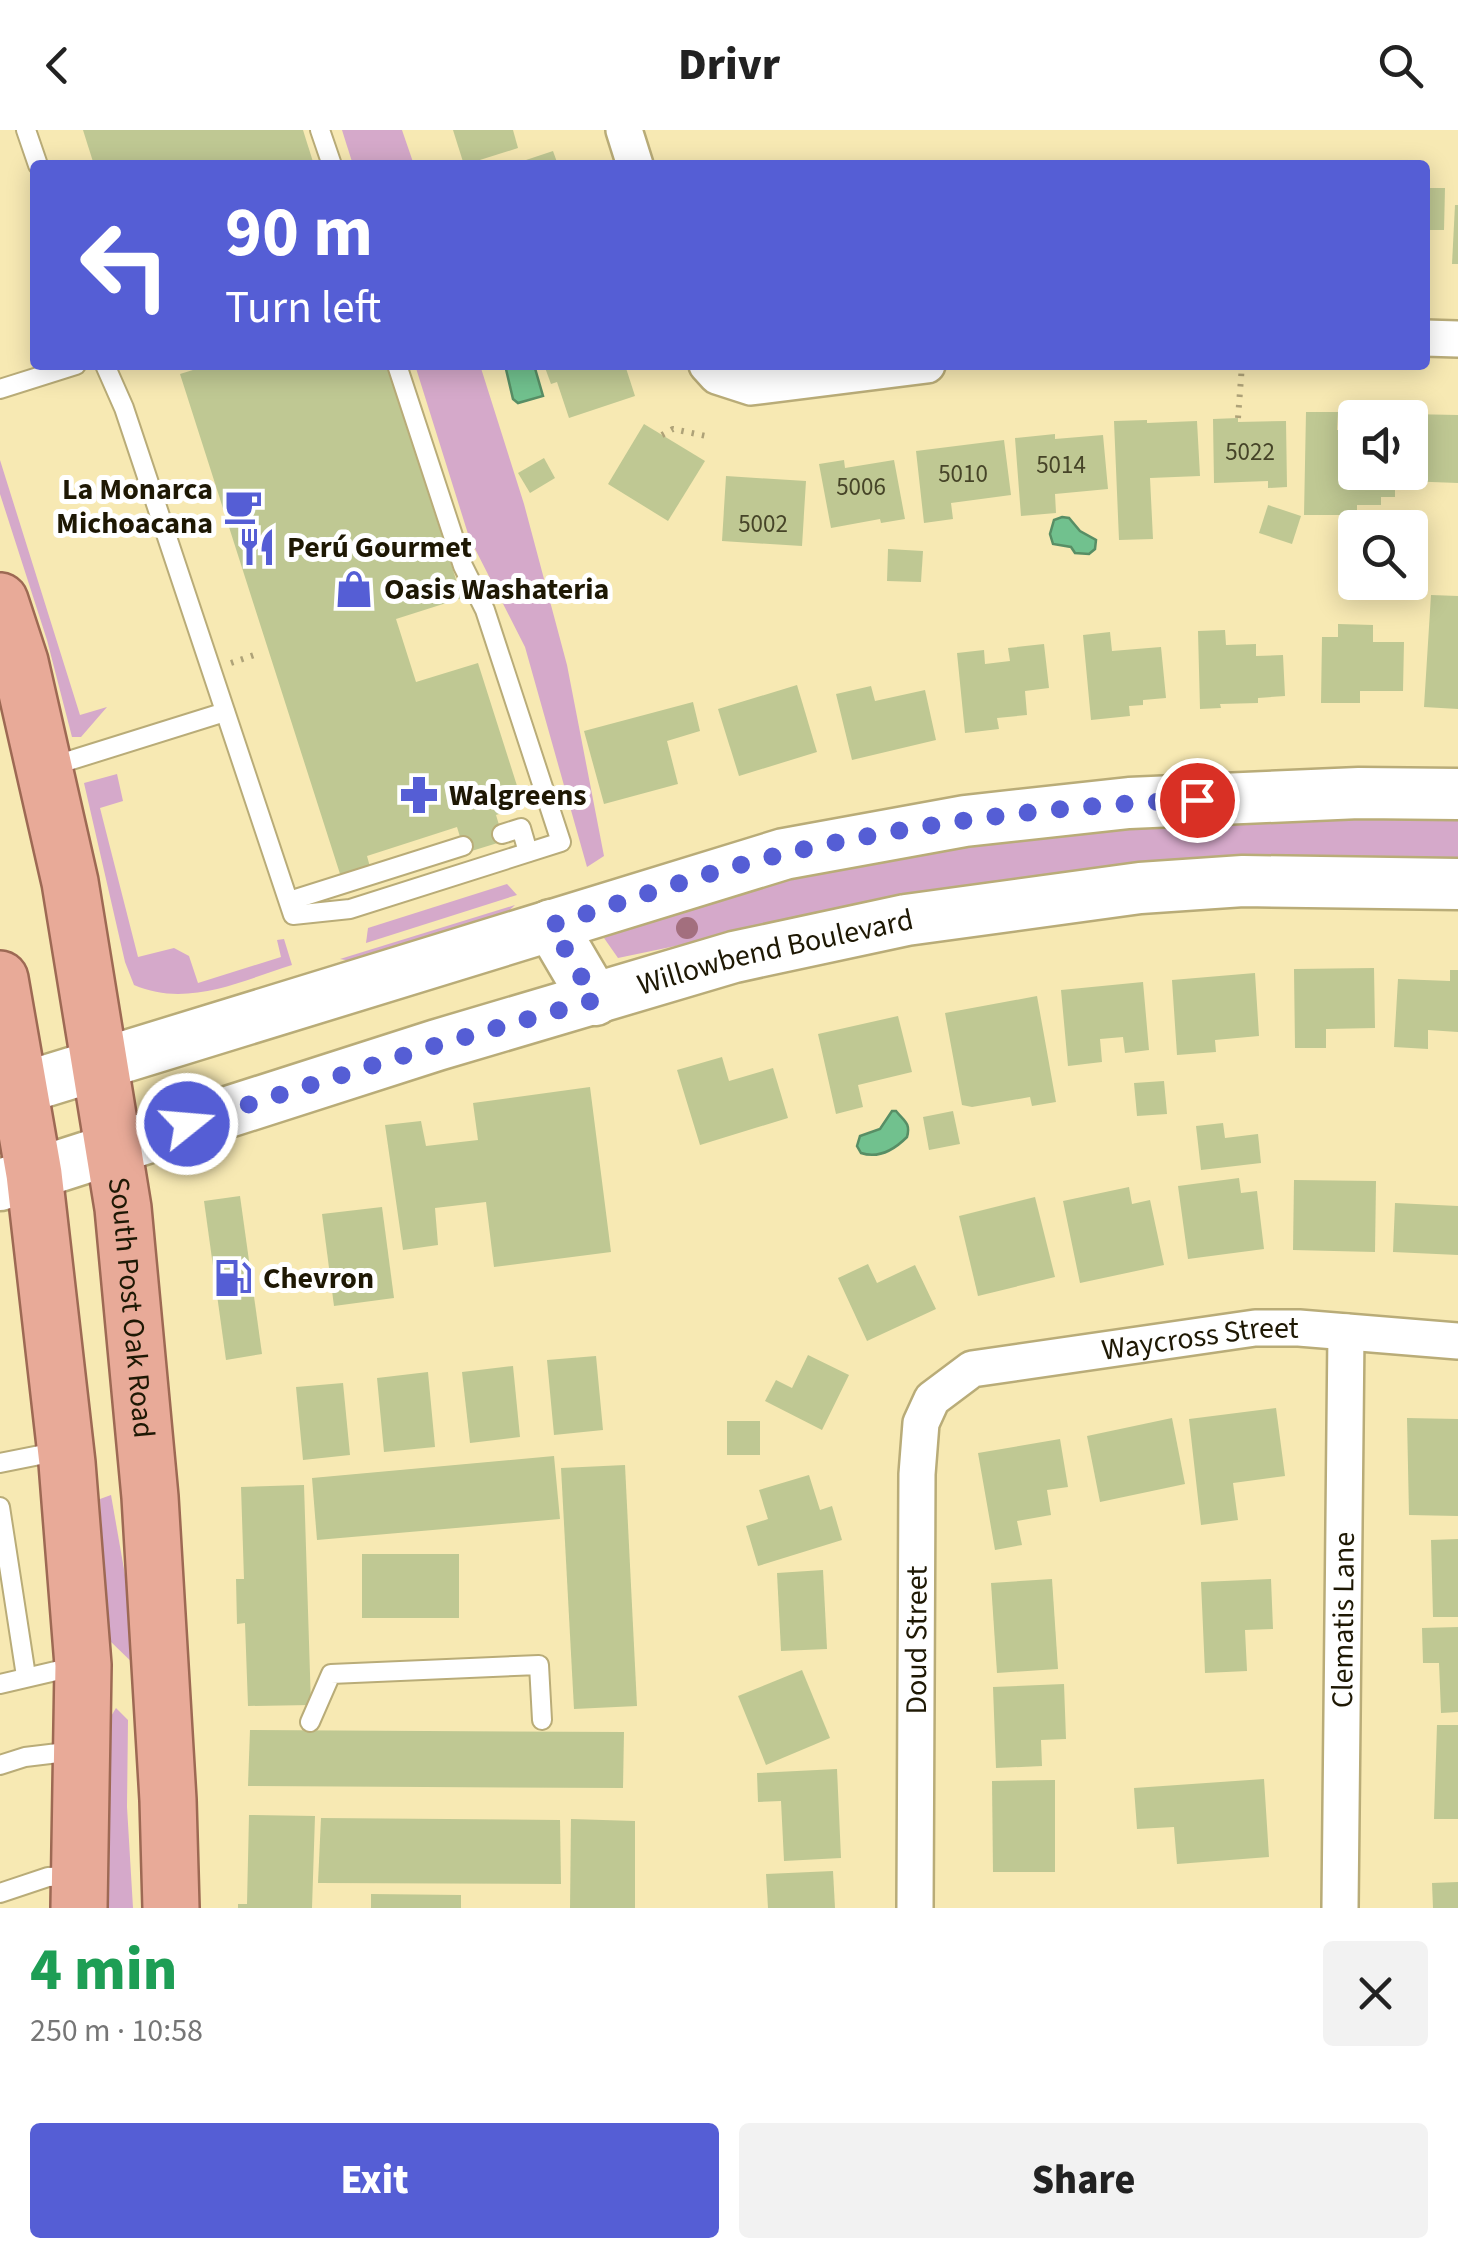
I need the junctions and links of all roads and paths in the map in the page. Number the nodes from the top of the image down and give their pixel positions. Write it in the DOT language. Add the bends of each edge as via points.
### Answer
graph roads {
  1 [pos="26,130"];
  2 [pos="320,130"];
  3 [pos="624,130"];
  4 [pos="36,160"];
  5 [pos="330,160"];
  6 [pos="634,160"];
  7 [pos="1430,338"];
  8 [pos="1458,339"];
  9 [pos="60,370"];
  10 [pos="107,370"];
  11 [pos="399,370"];
  12 [pos="711,370"];
  13 [pos="887,370"];
  14 [pos="1242,370"];
  15 [pos="0,389"];
  16 [pos="1238,418"];
  17 [pos="662,434"];
  18 [pos="706,436"];
  19 [pos="0,601"];
  20 [pos="10,647"];
  21 [pos="260,653"];
  22 [pos="228,664"];
  23 [pos="225,712"];
  24 [pos="44,769"];
  25 [pos="1458,794"];
  26 [pos="502,834"];
  27 [pos="463,846"];
  28 [pos="528,852"];
  29 [pos="1458,884"];
  30 [pos="288,901"];
  31 [pos="551,925"];
  32 [pos="0,978"];
  33 [pos="595,1000"];
  34 [pos="99,1063"];
  35 [pos="10,1092"];
  36 [pos="114,1148"];
  37 [pos="17,1180"];
  38 [pos="1346,1332"];
  39 [pos="1458,1342"];
  40 [pos="948,1384"];
  41 [pos="66,1450"];
  42 [pos="0,1463"];
  43 [pos="0,1507"];
  44 [pos="84,1665"];
  45 [pos="26,1676"];
  46 [pos="0,1684"];
  47 [pos="542,1720"];
  48 [pos="310,1722"];
  49 [pos="81,1750"];
  50 [pos="0,1765"];
  51 [pos="79,1892"];
  52 [pos="0,1893"];
  53 [pos="172,1897"];
  54 [pos="914,1908"];
  55 [pos="1340,1908"];
  1 -- 4 [label="lane"];
  2 -- 5 [label="lane"];
  3 -- 6 [label="street"];
  7 -- 8 [label="street"];
  9 -- 15 [label="lane"];
  10 -- 23 [label="lane"];
  11 -- 28 [label="lane" via="561,842"];
  12 -- 13 [label="street" via="750,387"];
  14 -- 16 [label="path"];
  17 -- 18 [label="path" via="674,428"];
  19 -- 20 [label="highway, South Post Oak Road"];
  20 -- 24 [label="highway, South Post Oak Road"];
  21 -- 22 [label="path"];
  23 -- 24 [label="lane"];
  23 -- 30 [label="lane"];
  24 -- 34 [label="highway, South Post Oak Road"];
  25 -- 31 [label="main road" via="1129,803 966,821 784,854"];
  26 -- 28 [label="lane" via="520,828"];
  27 -- 30 [label="lane"];
  28 -- 30 [label="lane" via="350,909 293,915"];
  29 -- 33 [label="main road, Willowbend Boulevard" via="1243,882 1008,904 734,956"];
  31 -- 33 [label="main road"];
  31 -- 34 [label="main road"];
  32 -- 35 [label="highway"];
  33 -- 36 [label="main road, Willowbend Boulevard"];
  34 -- 35 [label="main road"];
  34 -- 36 [label="highway, South Post Oak Road"];
  35 -- 37 [label="highway"];
  36 -- 37 [label="main road, Willowbend Boulevard"];
  36 -- 53 [label="highway, South Post Oak Road" via="150,1497"];
  37 -- 41 [label="highway"];
  38 -- 39 [label="street, Waycross Street"];
  38 -- 40 [label="street, Waycross Street" via="1227,1331 972,1369"];
  38 -- 55 [label="street, Clematis Lane"];
  40 -- 54 [label="street, Doud Street" via="921,1423 917,1474"];
  41 -- 42 [label="lane"];
  41 -- 44 [label="highway"];
  43 -- 45 [label="lane"];
  44 -- 45 [label="lane"];
  44 -- 49 [label="highway"];
  44 -- 53 [label="highway" via="124,1672 134,1688 138,1768"];
  45 -- 46 [label="lane"];
  47 -- 48 [label="lane" via="538,1665 331,1674"];
  49 -- 50 [label="lane"];
  49 -- 51 [label="highway"];
  51 -- 52 [label="lane" via="48,1877"];
}
